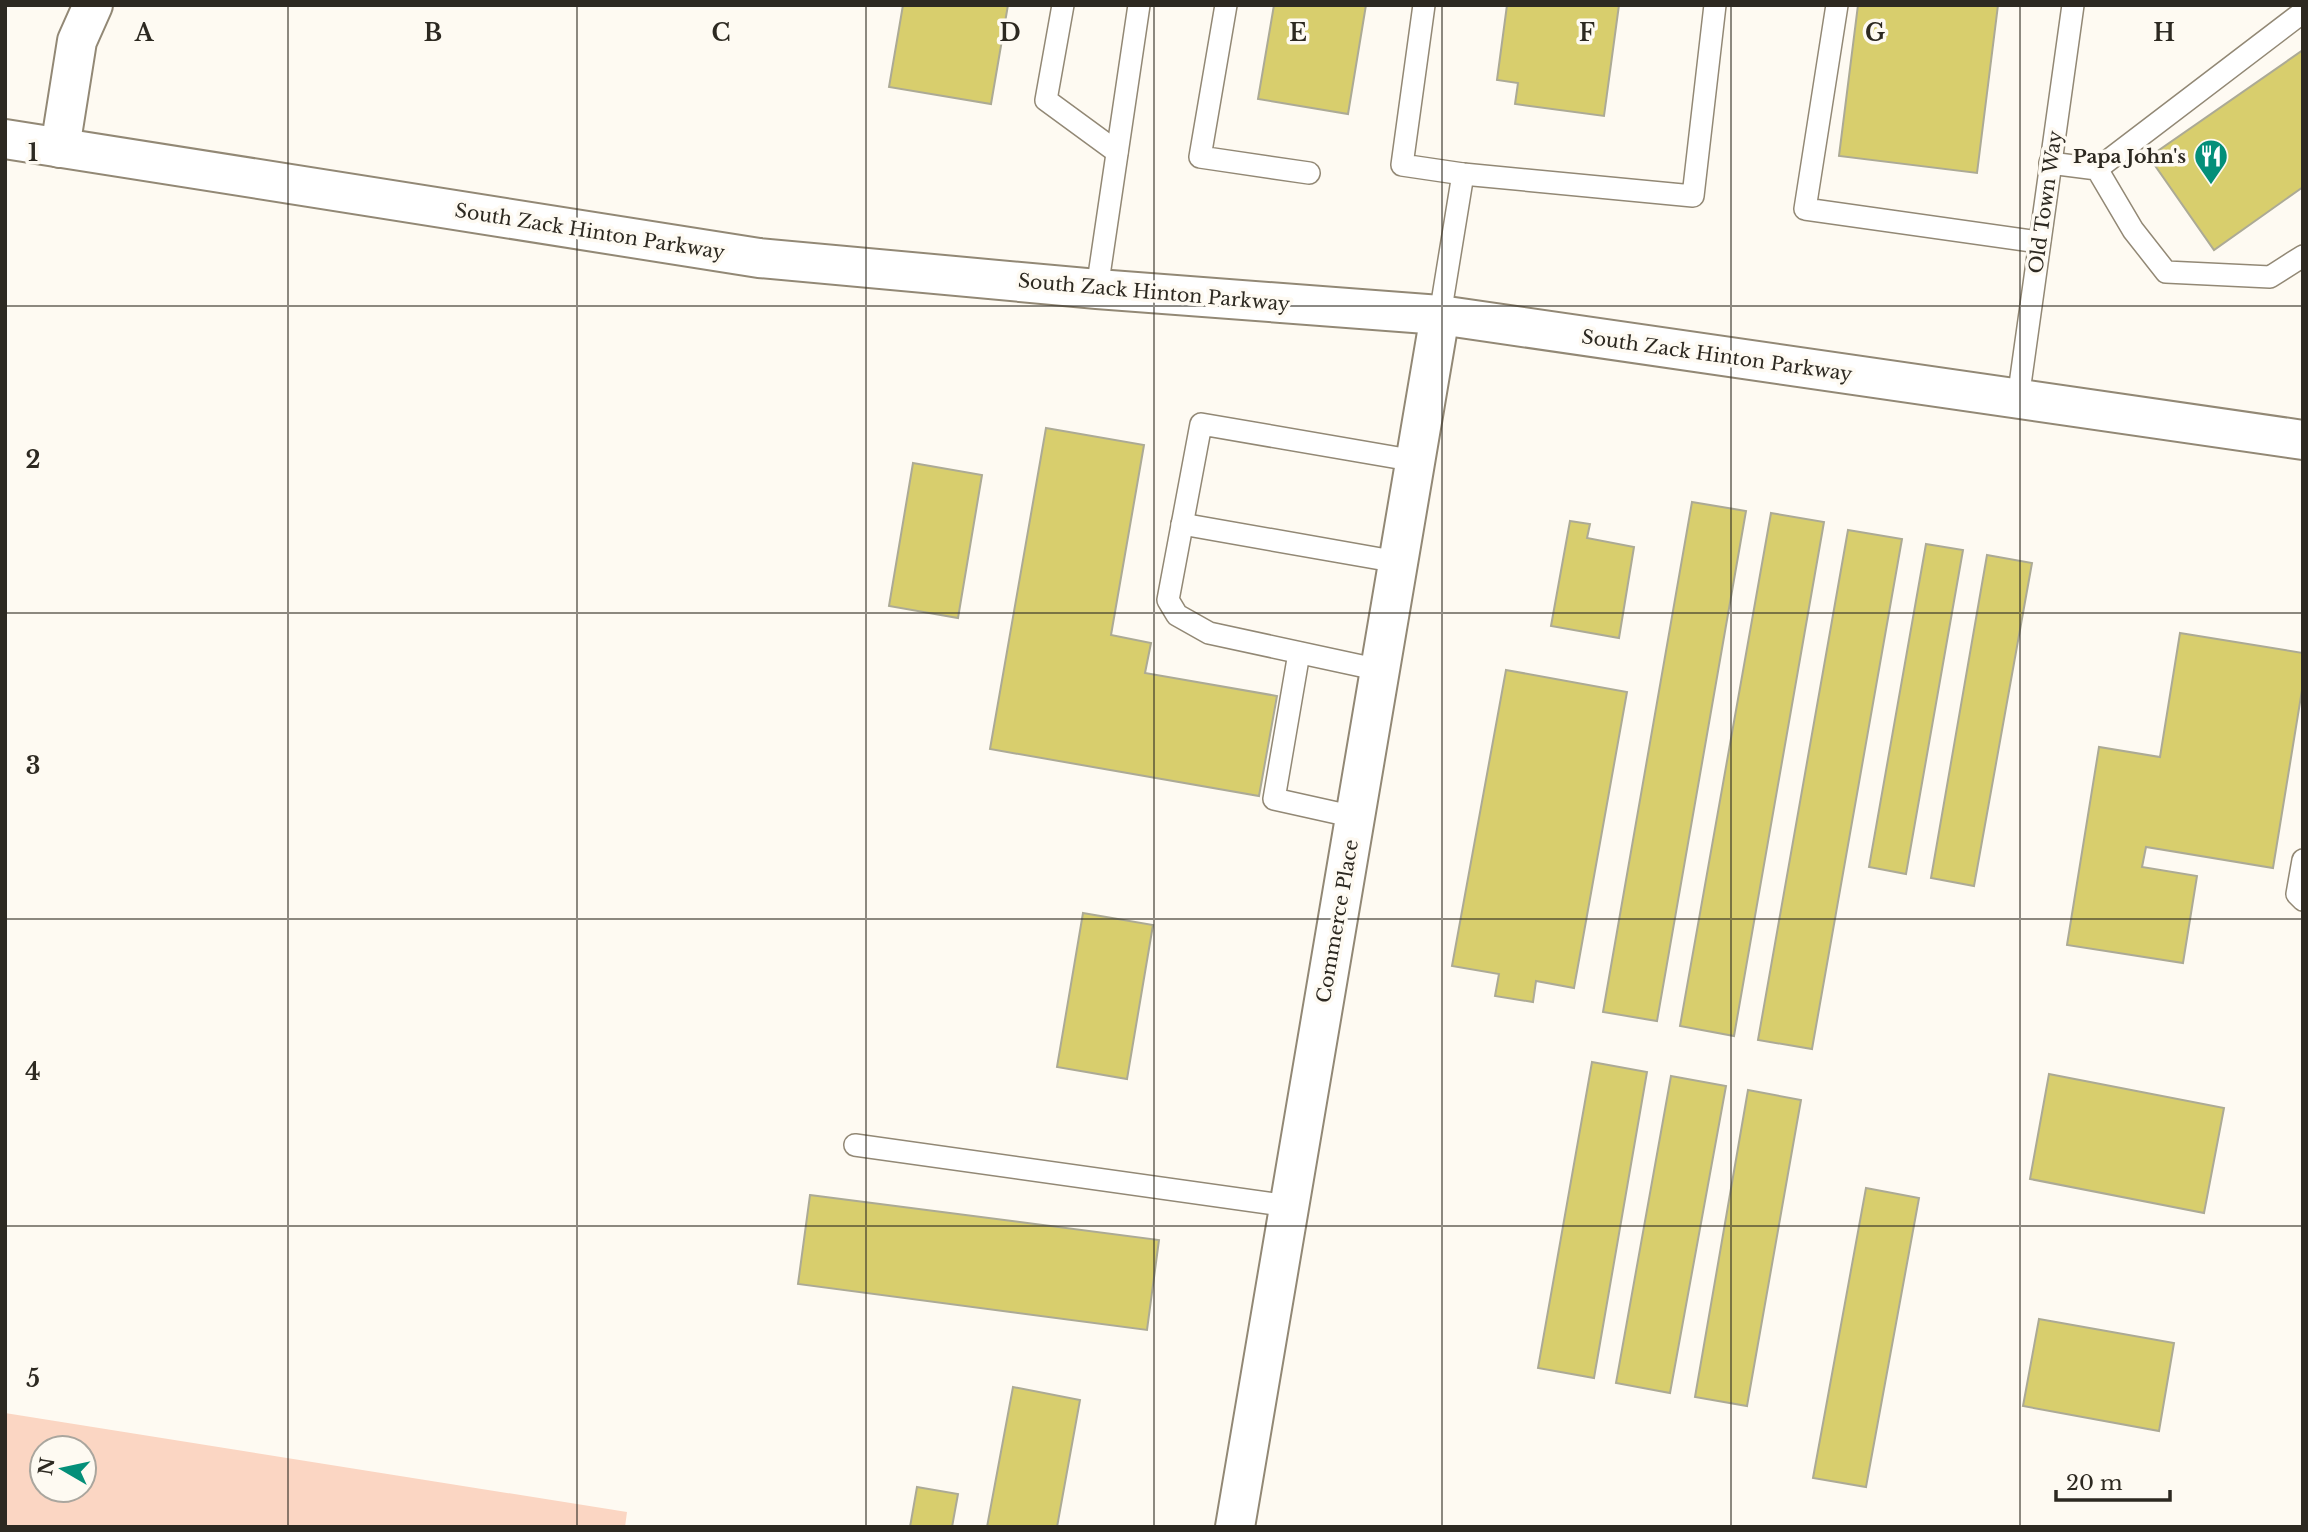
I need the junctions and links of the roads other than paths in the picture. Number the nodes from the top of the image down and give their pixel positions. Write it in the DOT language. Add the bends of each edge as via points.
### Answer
graph roads {
  1 [pos="93,5"];
  2 [pos="1063,5"];
  3 [pos="1139,5"];
  4 [pos="1226,5"];
  5 [pos="1424,5"];
  6 [pos="1715,5"];
  7 [pos="1837,5"];
  8 [pos="2073,5"];
  9 [pos="2303,12"];
  10 [pos="74,23"];
  11 [pos="5,139"];
  12 [pos="60,148"];
  13 [pos="1117,152"];
  14 [pos="2050,163"];
  15 [pos="2097,169"];
  16 [pos="1309,173"];
  17 [pos="1463,174"];
  18 [pos="2039,242"];
  19 [pos="2303,256"];
  20 [pos="1097,289"];
  21 [pos="1440,314"];
  22 [pos="2018,398"];
  23 [pos="2303,425"];
  24 [pos="2257,434"];
  25 [pos="2303,440"];
  26 [pos="2303,452"];
  27 [pos="1416,461"];
  28 [pos="1182,524"];
  29 [pos="1398,562"];
  30 [pos="1299,653"];
  31 [pos="1380,670"];
  32 [pos="1355,817"];
  33 [pos="2303,860"];
  34 [pos="2303,900"];
  35 [pos="855,1145"];
  36 [pos="1289,1206"];
  37 [pos="1235,1527"];
  1 -- 10 [label="main road"];
  2 -- 13 [label="lane" via="1046,100"];
  3 -- 13 [label="lane"];
  4 -- 16 [label="lane" via="1200,157"];
  5 -- 17 [label="lane" via="1402,165"];
  6 -- 17 [label="lane" via="1693,196"];
  7 -- 18 [label="lane" via="1805,209"];
  8 -- 14 [label="lane, Old Town Way"];
  9 -- 15 [label="lane"];
  10 -- 12 [label="main road"];
  11 -- 12 [label="main road, South Zack Hinton Parkway"];
  12 -- 20 [label="main road, South Zack Hinton Parkway" via="759,258"];
  13 -- 20 [label="lane"];
  14 -- 15 [label="lane"];
  14 -- 18 [label="lane, Old Town Way"];
  15 -- 19 [label="lane" via="2133,230 2166,272 2270,277"];
  17 -- 21 [label="lane"];
  18 -- 22 [label="lane, Old Town Way"];
  20 -- 21 [label="main road, South Zack Hinton Parkway"];
  21 -- 22 [label="main road, South Zack Hinton Parkway"];
  21 -- 27 [label="main road, Commerce Place"];
  22 -- 24 [label="main road, South Zack Hinton Parkway"];
  23 -- 24 [label="main road"];
  24 -- 25 [label="main road, South Zack Hinton Parkway"];
  24 -- 26 [label="main road"];
  27 -- 28 [label="lane" via="1201,424"];
  27 -- 29 [label="main road, Commerce Place"];
  28 -- 29 [label="lane"];
  28 -- 30 [label="lane" via="1168,600 1177,615 1209,633"];
  29 -- 31 [label="main road, Commerce Place"];
  30 -- 31 [label="lane"];
  30 -- 32 [label="lane" via="1274,799"];
  31 -- 32 [label="main road, Commerce Place"];
  32 -- 36 [label="main road, Commerce Place"];
  33 -- 34 [label="lane" via="2297,894"];
  35 -- 36 [label="lane"];
  36 -- 37 [label="main road, Commerce Place"];
}
